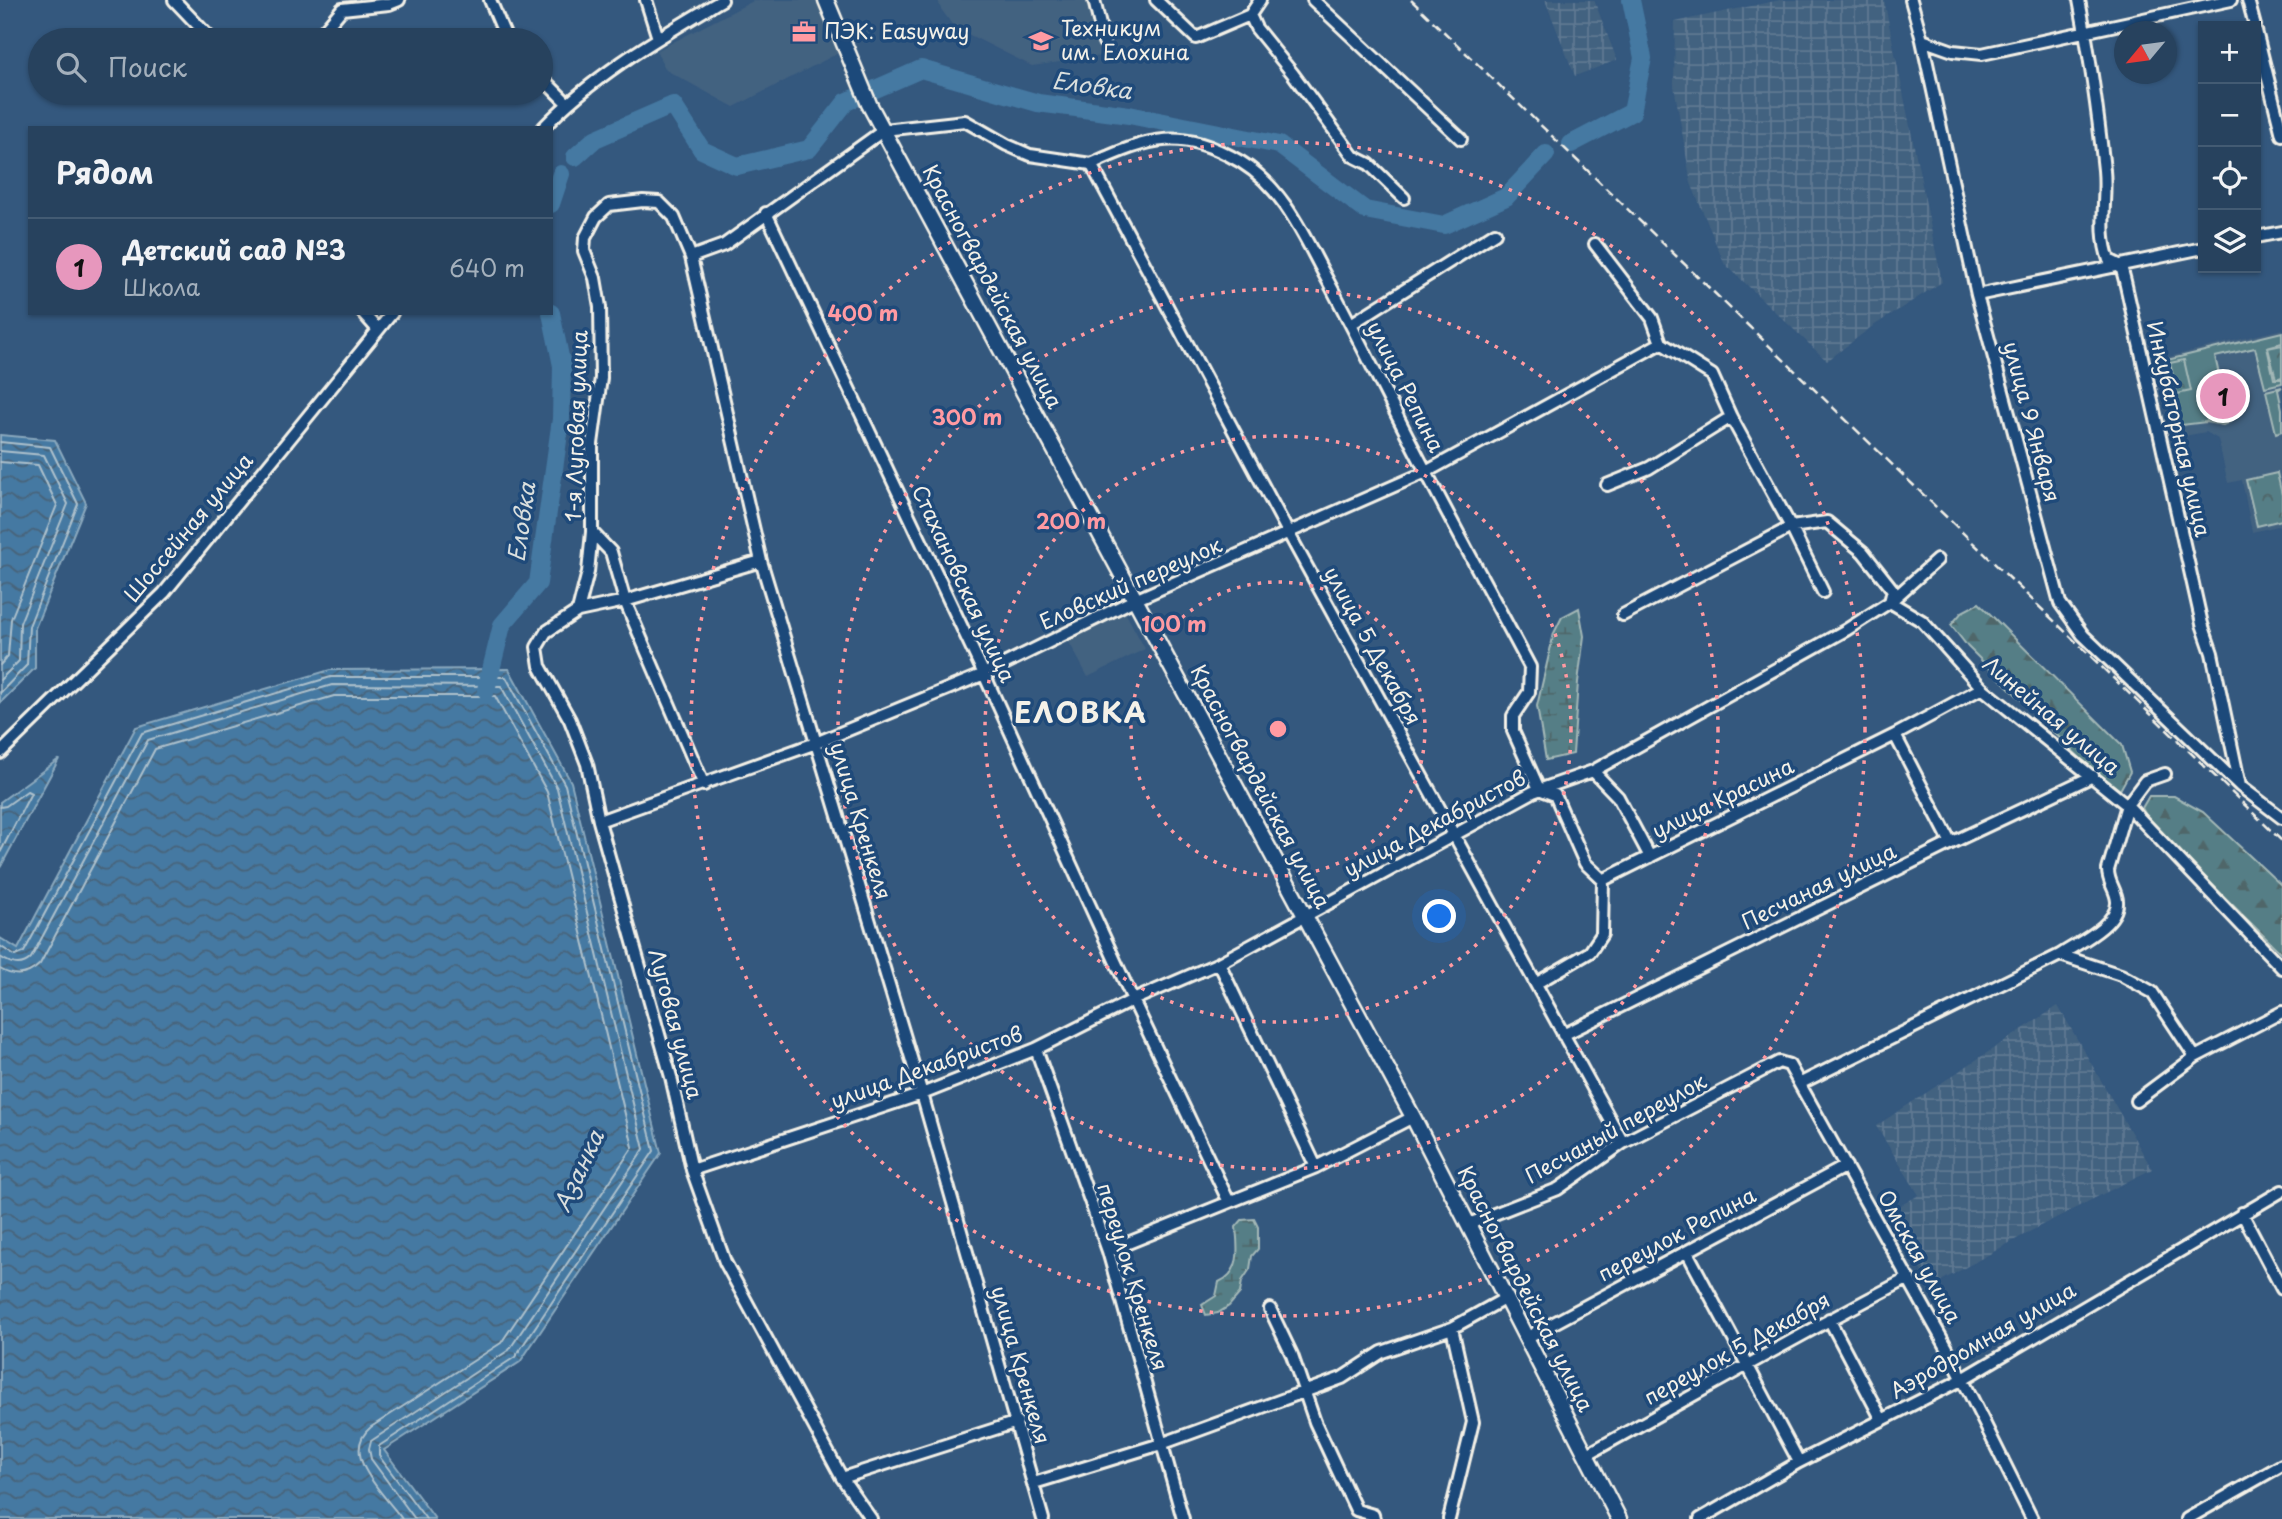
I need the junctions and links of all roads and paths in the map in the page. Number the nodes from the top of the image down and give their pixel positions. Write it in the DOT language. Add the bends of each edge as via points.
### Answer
graph roads {
  1 [pos="174,0"];
  2 [pos="399,0"];
  3 [pos="490,0"];
  4 [pos="646,0"];
  5 [pos="722,0"];
  6 [pos="826,0"];
  7 [pos="1094,0"];
  8 [pos="1156,0"];
  9 [pos="1260,0"];
  10 [pos="1313,0"];
  11 [pos="1911,0"];
  12 [pos="2079,0"];
  13 [pos="2231,0"];
  14 [pos="2248,0"];
  15 [pos="1250,15"];
  16 [pos="2253,21"];
  17 [pos="201,28"];
  18 [pos="326,28"];
  19 [pos="502,28"];
  20 [pos="2085,32"];
  21 [pos="658,38"];
  22 [pos="1922,40"];
  23 [pos="1104,42"];
  24 [pos="2261,53"];
  25 [pos="553,89"];
  26 [pos="566,103"];
  27 [pos="545,126"];
  28 [pos="884,130"];
  29 [pos="2282,135"];
  30 [pos="1461,139"];
  31 [pos="1091,164"];
  32 [pos="1404,198"];
  33 [pos="766,213"];
  34 [pos="596,217"];
  35 [pos="2282,232"];
  36 [pos="1495,233"];
  37 [pos="2261,236"];
  38 [pos="1595,244"];
  39 [pos="2198,249"];
  40 [pos="691,257"];
  41 [pos="2121,265"];
  42 [pos="1977,295"];
  43 [pos="365,315"];
  44 [pos="389,315"];
  45 [pos="1351,324"];
  46 [pos="378,330"];
  47 [pos="1661,343"];
  48 [pos="1731,417"];
  49 [pos="1426,472"];
  50 [pos="1607,485"];
  51 [pos="1791,527"];
  52 [pos="592,532"];
  53 [pos="1289,534"];
  54 [pos="1937,559"];
  55 [pos="761,561"];
  56 [pos="1823,592"];
  57 [pos="1136,600"];
  58 [pos="625,601"];
  59 [pos="1890,602"];
  60 [pos="578,611"];
  61 [pos="1623,615"];
  62 [pos="984,674"];
  63 [pos="1982,688"];
  64 [pos="1895,735"];
  65 [pos="816,743"];
  66 [pos="0,753"];
  67 [pos="1593,771"];
  68 [pos="2165,774"];
  69 [pos="2093,776"];
  70 [pos="704,785"];
  71 [pos="2240,786"];
  72 [pos="1539,789"];
  73 [pos="2127,805"];
  74 [pos="2282,818"];
  75 [pos="599,821"];
  76 [pos="1454,835"];
  77 [pos="1951,843"];
  78 [pos="1650,858"];
  79 [pos="1603,880"];
  80 [pos="1305,916"];
  81 [pos="2060,955"];
  82 [pos="1219,963"];
  83 [pos="2282,968"];
  84 [pos="1537,983"];
  85 [pos="1133,1000"];
  86 [pos="2282,1012"];
  87 [pos="1563,1035"];
  88 [pos="1036,1049"];
  89 [pos="2195,1057"];
  90 [pos="1779,1062"];
  91 [pos="1801,1083"];
  92 [pos="922,1094"];
  93 [pos="2136,1101"];
  94 [pos="1413,1117"];
  95 [pos="1623,1143"];
  96 [pos="1846,1166"];
  97 [pos="1317,1167"];
  98 [pos="692,1170"];
  99 [pos="2282,1191"];
  100 [pos="1228,1200"];
  101 [pos="2242,1213"];
  102 [pos="1469,1224"];
  103 [pos="1108,1251"];
  104 [pos="1687,1252"];
  105 [pos="1909,1278"];
  106 [pos="2282,1289"];
  107 [pos="1506,1298"];
  108 [pos="1270,1309"];
  109 [pos="1829,1319"];
  110 [pos="1452,1328"];
  111 [pos="1526,1338"];
  112 [pos="1748,1366"];
  113 [pos="1961,1380"];
  114 [pos="1304,1393"];
  115 [pos="1882,1420"];
  116 [pos="1017,1422"];
  117 [pos="1161,1444"];
  118 [pos="1586,1455"];
  119 [pos="1799,1462"];
  120 [pos="2282,1465"];
  121 [pos="842,1478"];
  122 [pos="1034,1483"];
  123 [pos="872,1519"];
  124 [pos="1043,1519"];
  125 [pos="1183,1519"];
  126 [pos="1374,1519"];
  127 [pos="1449,1519"];
  128 [pos="1619,1519"];
  129 [pos="1700,1519"];
  130 [pos="2032,1519"];
  131 [pos="2187,1519"];
  1 -- 17 [label="street"];
  2 -- 18 [label="street" via="342,9"];
  3 -- 19 [label="street"];
  4 -- 21 [label="street"];
  5 -- 21 [label="street"];
  6 -- 28 [label="main road, Красногвардейская улица"];
  7 -- 23 [label="street"];
  8 -- 15 [label="street" via="1196,38"];
  9 -- 15 [label="street"];
  10 -- 30 [label="street"];
  11 -- 22 [label="street, улица 9 Января"];
  12 -- 20 [label="street, Инкубаторная улица"];
  13 -- 20 [label="street"];
  14 -- 16 [label="street"];
  15 -- 32 [label="street" via="1353,156 1369,164"];
  20 -- 22 [label="street" via="1982,54 1953,51"];
  20 -- 41 [label="street, Инкубаторная улица" via="2105,173 2105,249 2109,260"];
  21 -- 26 [label="street"];
  22 -- 42 [label="street, улица 9 Января"];
  24 -- 29 [label="street"];
  25 -- 26 [label="street"];
  26 -- 27 [label="street"];
  28 -- 31 [label="street" via="965,121 1030,155"];
  28 -- 33 [label="street"];
  28 -- 57 [label="main road, Красногвардейская улица"];
  31 -- 45 [label="street, улица Репина" via="1156,140 1178,138 1200,142 1242,162 1291,213"];
  31 -- 53 [label="street, улица 5 Декабря"];
  33 -- 40 [label="street" via="724,245"];
  33 -- 62 [label="street, Стахановская улица"];
  34 -- 40 [label="street, улица Кренкеля" via="609,205 659,202 674,217"];
  34 -- 52 [label="street, 1-я Луговая улица" via="584,251 600,307 601,378 592,444"];
  35 -- 37 [label="street"];
  36 -- 45 [label="street"];
  38 -- 47 [label="street" via="1652,317"];
  39 -- 41 [label="street"];
  40 -- 55 [label="street, улица Кренкеля"];
  41 -- 42 [label="street"];
  41 -- 71 [label="street, Инкубаторная улица"];
  42 -- 71 [label="street, улица 9 Января" via="2060,603 2083,635"];
  43 -- 46 [label="street"];
  44 -- 46 [label="street, Шоссейная улица"];
  45 -- 49 [label="street, улица Репина"];
  46 -- 66 [label="street, Шоссейная улица" via="164,593"];
  47 -- 48 [label="street" via="1712,375"];
  47 -- 49 [label="street, Еловский переулок"];
  48 -- 50 [label="street" via="1649,468"];
  48 -- 51 [label="street"];
  49 -- 53 [label="street, Еловский переулок"];
  49 -- 72 [label="street, улица Репина" via="1530,667 1529,692 1513,716 1513,730"];
  51 -- 56 [label="street"];
  51 -- 59 [label="street" via="1827,522 1863,552 1893,590"];
  51 -- 61 [label="street"];
  52 -- 58 [label="street, 1-я Луговая улица" via="611,552"];
  52 -- 60 [label="street"];
  53 -- 57 [label="street, Еловский переулок"];
  53 -- 76 [label="street, улица 5 Декабря"];
  54 -- 59 [label="street, улица Декабристов"];
  55 -- 58 [label="street"];
  55 -- 65 [label="street, улица Кренкеля"];
  57 -- 62 [label="street, Еловский переулок"];
  57 -- 80 [label="main road, Красногвардейская улица"];
  58 -- 60 [label="street"];
  58 -- 70 [label="street, 1-я Луговая улица"];
  59 -- 63 [label="street, Линейная улица" via="1922,621"];
  59 -- 67 [label="street, улица Декабристов"];
  60 -- 75 [label="street, Луговая улица" via="545,632 537,647 540,666 570,720 587,764"];
  62 -- 65 [label="street, Еловский переулок"];
  62 -- 85 [label="street, Стахановская улица"];
  63 -- 64 [label="street, улица Красина"];
  63 -- 69 [label="street, Линейная улица"];
  64 -- 77 [label="street"];
  64 -- 78 [label="street, улица Красина"];
  65 -- 70 [label="street, Еловский переулок"];
  65 -- 92 [label="street, улица Кренкеля"];
  67 -- 72 [label="street, улица Декабристов"];
  67 -- 78 [label="street" via="1618,797"];
  68 -- 73 [label="street" via="2145,781"];
  69 -- 73 [label="street, Линейная улица"];
  69 -- 77 [label="street, Песчаная улица"];
  70 -- 75 [label="street, Еловский переулок"];
  71 -- 74 [label="street"];
  72 -- 76 [label="street, улица Декабристов"];
  72 -- 79 [label="street" via="1555,795 1585,863"];
  73 -- 81 [label="street" via="2108,870 2118,909 2111,921"];
  73 -- 83 [label="street, Линейная улица"];
  75 -- 98 [label="street, Луговая улица" via="671,1077"];
  76 -- 80 [label="street, улица Декабристов"];
  76 -- 84 [label="street, улица 5 Декабря"];
  77 -- 87 [label="street, Песчаная улица"];
  78 -- 79 [label="street, улица Красина"];
  79 -- 84 [label="street" via="1602,934 1590,952"];
  80 -- 82 [label="street, улица Декабристов"];
  80 -- 94 [label="main road, Красногвардейская улица"];
  81 -- 89 [label="street" via="2121,975 2152,992"];
  81 -- 91 [label="street"];
  82 -- 85 [label="street, улица Декабристов"];
  82 -- 97 [label="street"];
  84 -- 87 [label="street, улица 5 Декабря"];
  85 -- 88 [label="street, улица Декабристов"];
  85 -- 100 [label="street, Стахановская улица"];
  86 -- 89 [label="street"];
  87 -- 95 [label="street, улица 5 Декабря"];
  88 -- 92 [label="street, улица Декабристов"];
  88 -- 103 [label="street, переулок Кренкеля"];
  89 -- 93 [label="street"];
  90 -- 91 [label="street, Омская улица" via="1789,1065"];
  90 -- 95 [label="street, Песчаный переулок"];
  91 -- 96 [label="street, Омская улица"];
  92 -- 98 [label="street, улица Декабристов"];
  92 -- 116 [label="street, улица Кренкеля"];
  94 -- 97 [label="street"];
  94 -- 102 [label="main road, Красногвардейская улица"];
  95 -- 102 [label="street, Песчаный переулок" via="1558,1189"];
  96 -- 104 [label="street, переулок Репина"];
  96 -- 105 [label="street, Омская улица"];
  97 -- 100 [label="street"];
  98 -- 121 [label="street, Луговая улица" via="725,1262"];
  99 -- 101 [label="street, Аэродромная улица"];
  100 -- 103 [label="street"];
  101 -- 106 [label="street"];
  101 -- 113 [label="street, Аэродромная улица"];
  102 -- 107 [label="main road, Красногвардейская улица"];
  103 -- 117 [label="street, переулок Кренкеля"];
  104 -- 111 [label="street, переулок Репина"];
  104 -- 112 [label="street"];
  105 -- 109 [label="street, переулок 5 Декабря"];
  105 -- 113 [label="street, Омская улица"];
  107 -- 110 [label="street"];
  107 -- 111 [label="main road, Красногвардейская улица"];
  108 -- 114 [label="street"];
  109 -- 112 [label="street, переулок 5 Декабря"];
  109 -- 115 [label="street"];
  110 -- 114 [label="street" via="1382,1352 1342,1378"];
  110 -- 127 [label="street" via="1473,1422"];
  111 -- 118 [label="main road, Красногвардейская улица"];
  112 -- 118 [label="street, переулок 5 Декабря"];
  112 -- 119 [label="street"];
  113 -- 115 [label="street, Аэродромная улица"];
  113 -- 130 [label="street, Омская улица"];
  114 -- 117 [label="street"];
  114 -- 126 [label="street" via="1356,1510"];
  115 -- 119 [label="street, Аэродромная улица"];
  116 -- 121 [label="street"];
  116 -- 122 [label="street, улица Кренкеля"];
  117 -- 122 [label="street"];
  117 -- 125 [label="street, переулок Кренкеля"];
  118 -- 128 [label="main road, Красногвардейская улица"];
  119 -- 129 [label="street, Аэродромная улица"];
  120 -- 131 [label="street"];
  121 -- 123 [label="street, Луговая улица"];
  122 -- 124 [label="street, улица Кренкеля"];
}
